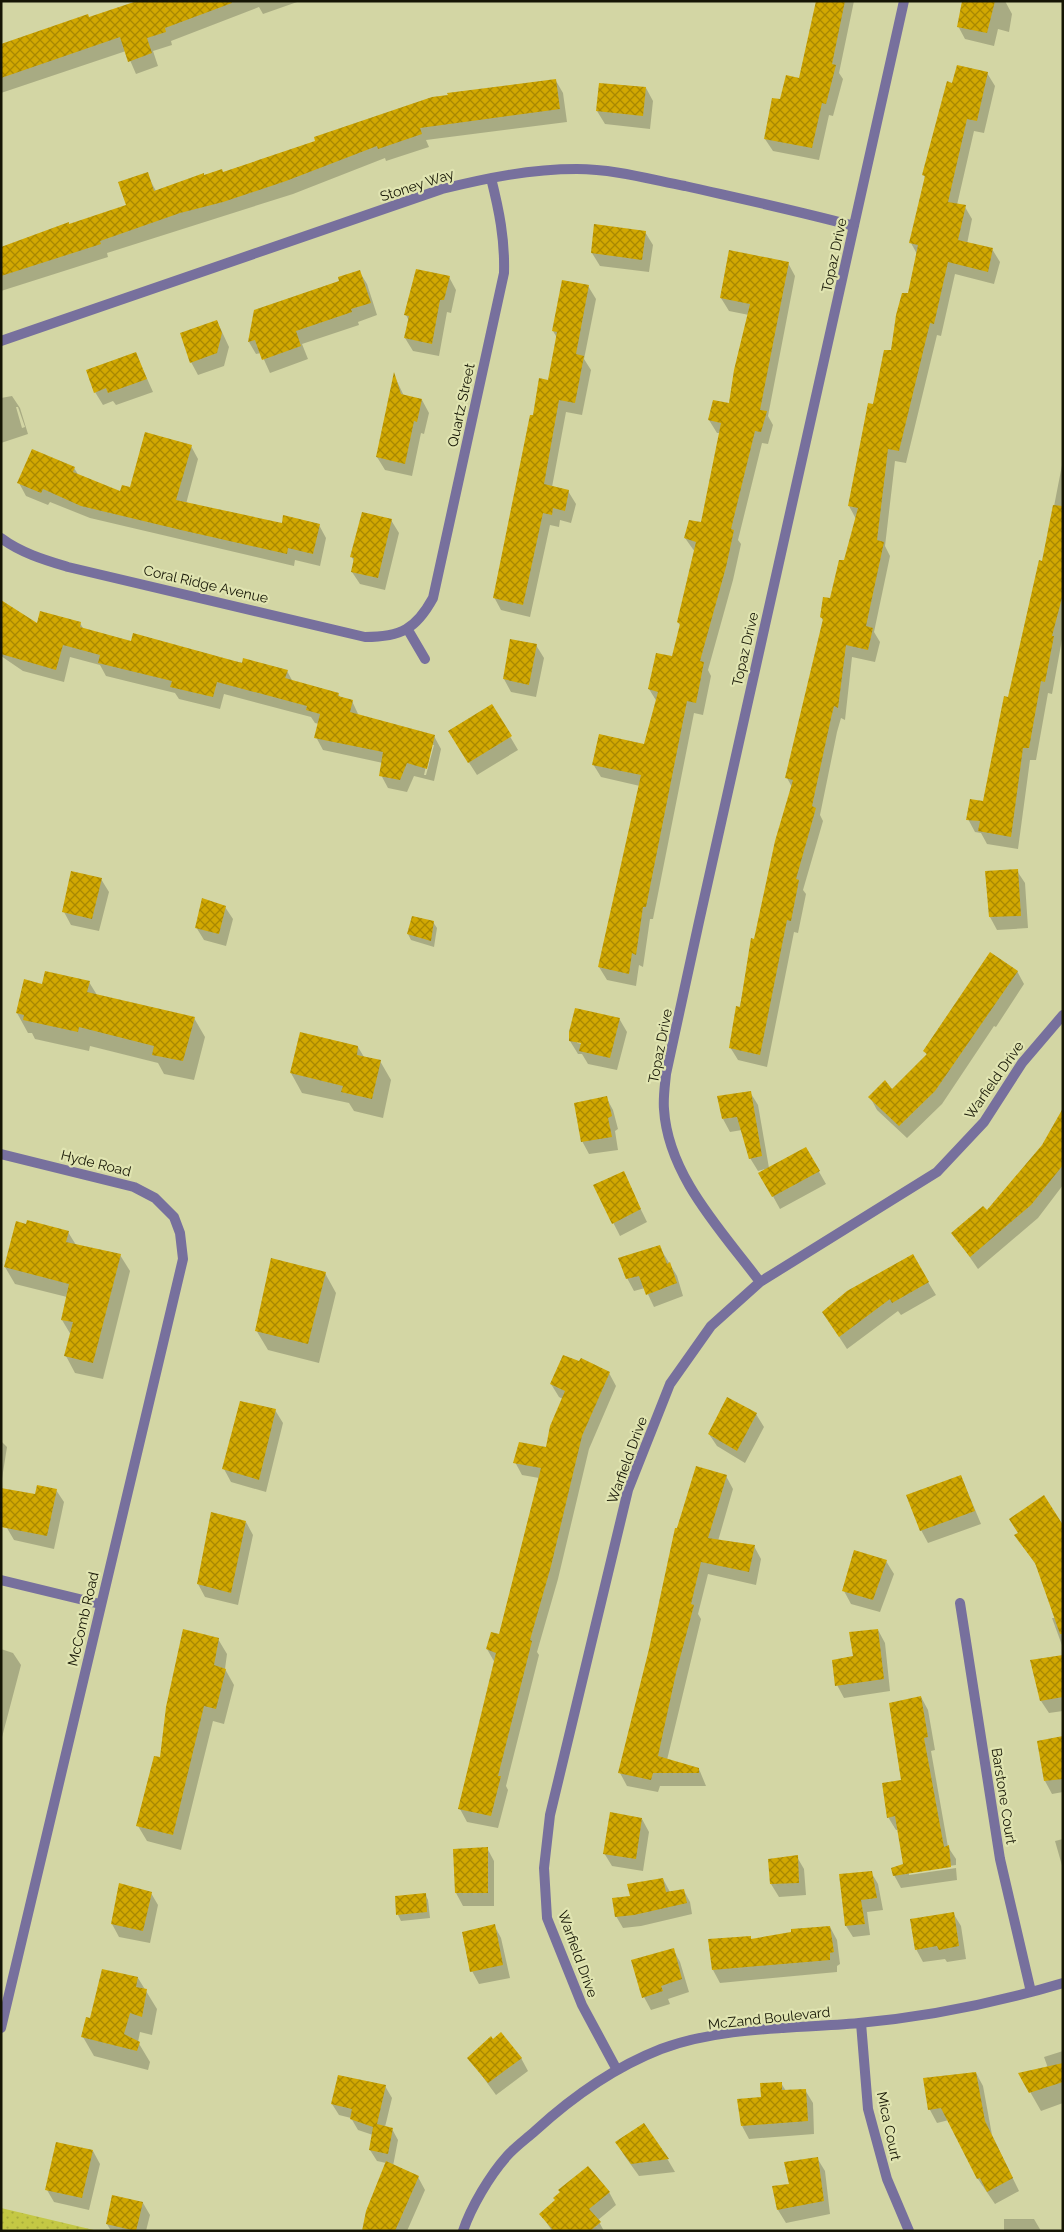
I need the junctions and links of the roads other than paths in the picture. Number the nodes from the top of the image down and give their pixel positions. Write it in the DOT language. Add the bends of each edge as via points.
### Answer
graph roads {
  1 [pos="904,1"];
  2 [pos="491,178"];
  3 [pos="854,226"];
  4 [pos="1,341"];
  5 [pos="1,538"];
  6 [pos="408,630"];
  7 [pos="425,659"];
  8 [pos="1063,1015"];
  9 [pos="1,1154"];
  10 [pos="174,1217"];
  11 [pos="760,1282"];
  12 [pos="1,1580"];
  13 [pos="960,1603"];
  14 [pos="100,1604"];
  15 [pos="1063,1983"];
  16 [pos="1031,1992"];
  17 [pos="861,2023"];
  18 [pos="1,2028"];
  19 [pos="616,2070"];
  20 [pos="463,2231"];
  21 [pos="909,2231"];
  1 -- 3 [label="street, Topaz Drive"];
  2 -- 3 [label="street, Stoney Way" via="538,170 618,172"];
  2 -- 4 [label="street, Stoney Way" via="442,189"];
  2 -- 6 [label="street, Quartz Street" via="502,223 504,272 433,598 423,616"];
  3 -- 11 [label="street, Topaz Drive" via="666,1074 664,1109 682,1174"];
  5 -- 6 [label="street, Coral Ridge Avenue" via="38,558 68,567 365,637 387,637"];
  6 -- 7 [label="street"];
  8 -- 11 [label="street, Warfield Drive" via="1022,1063 984,1122 937,1172"];
  9 -- 10 [label="street, Hyde Road" via="134,1187 155,1198"];
  10 -- 14 [label="street, McComb Road" via="182,1244 180,1274"];
  11 -- 19 [label="street, Warfield Drive" via="711,1326 670,1384 628,1490 550,1815 544,1868 547,1918 582,2005"];
  12 -- 14 [label="street"];
  13 -- 16 [label="street, Barstone Court" via="1000,1859"];
  14 -- 18 [label="street, McComb Road"];
  15 -- 16 [label="street, McZand Boulevard"];
  16 -- 17 [label="street, McZand Boulevard"];
  17 -- 19 [label="street, McZand Boulevard" via="710,2037 662,2049"];
  17 -- 21 [label="street, Mica Court" via="868,2110 887,2180"];
  19 -- 20 [label="street, McZand Boulevard" via="553,2114 506,2157 469,2212"];
}
